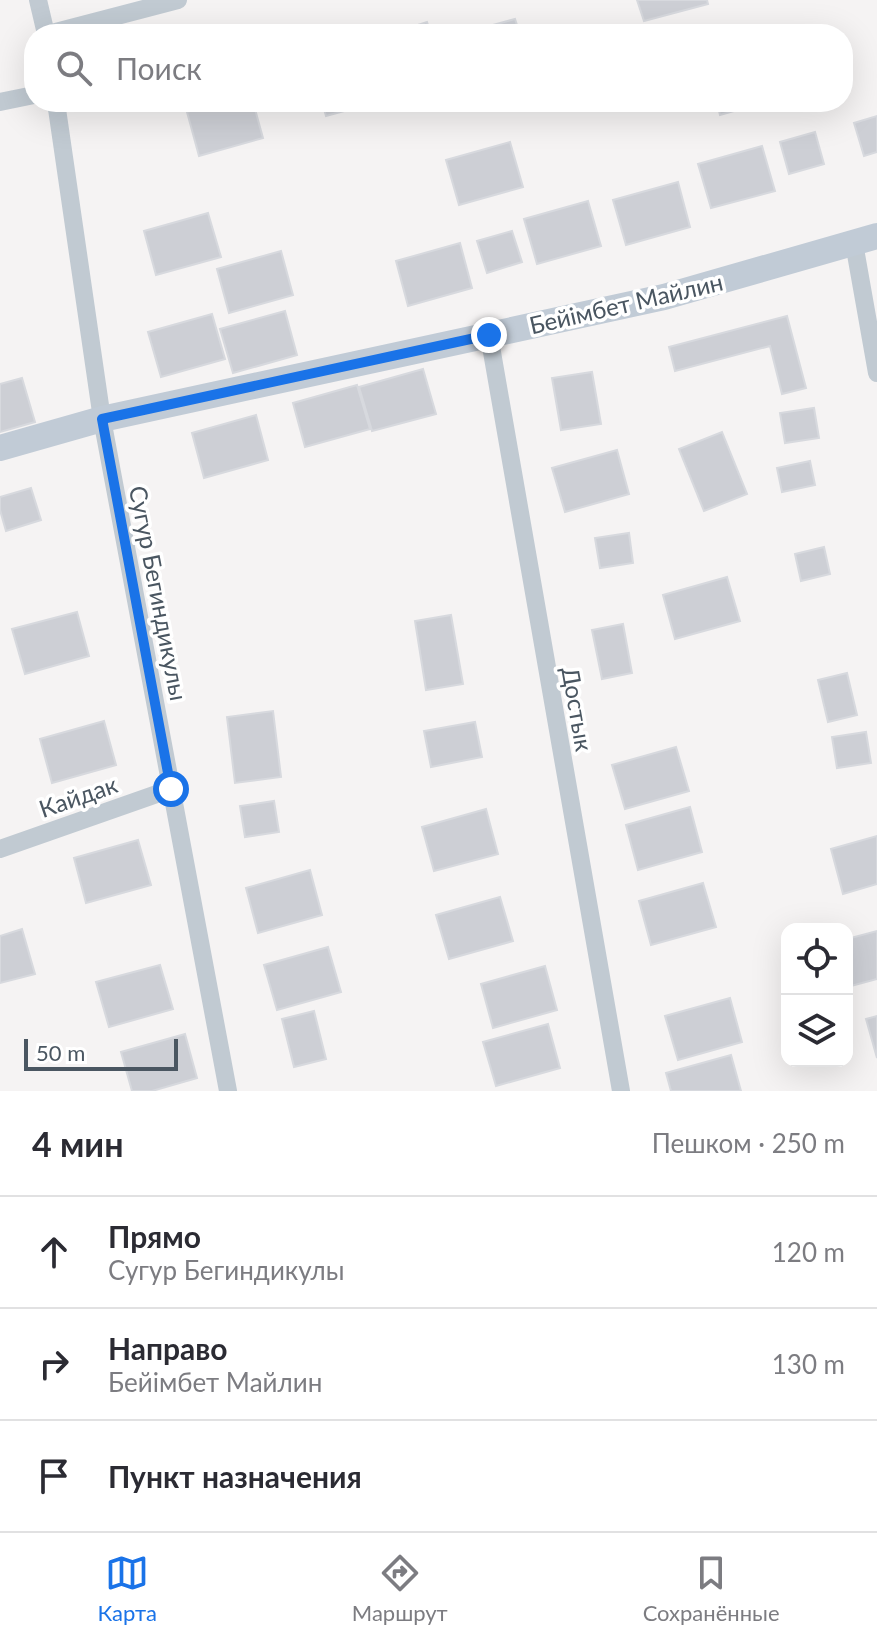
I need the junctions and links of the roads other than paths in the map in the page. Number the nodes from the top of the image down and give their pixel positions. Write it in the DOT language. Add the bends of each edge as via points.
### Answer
graph roads {
  1 [pos="38,0"];
  2 [pos="178,0"];
  3 [pos="44,24"];
  4 [pos="86,24"];
  5 [pos="24,97"];
  6 [pos="0,102"];
  7 [pos="57,112"];
  8 [pos="865,240"];
  9 [pos="489,335"];
  10 [pos="877,373"];
  11 [pos="102,419"];
  12 [pos="0,448"];
  13 [pos="171,789"];
  14 [pos="0,849"];
  15 [pos="228,1091"];
  16 [pos="621,1091"];
  1 -- 3 [label="street"];
  2 -- 4 [label="street"];
  5 -- 6 [label="street"];
  7 -- 11 [label="street, Сугур Бегиндикулы"];
  8 -- 9 [label="street, Бейімбет Майлин" via="664,297"];
  8 -- 10 [label="street"];
  9 -- 11 [label="street, Бейімбет Майлин"];
  9 -- 16 [label="street, Достык"];
  11 -- 12 [label="street, Бейімбет Майлин"];
  11 -- 13 [label="street, Сугур Бегиндикулы"];
  13 -- 14 [label="street, Кайдак"];
  13 -- 15 [label="street, Сугур Бегиндикулы"];
}
